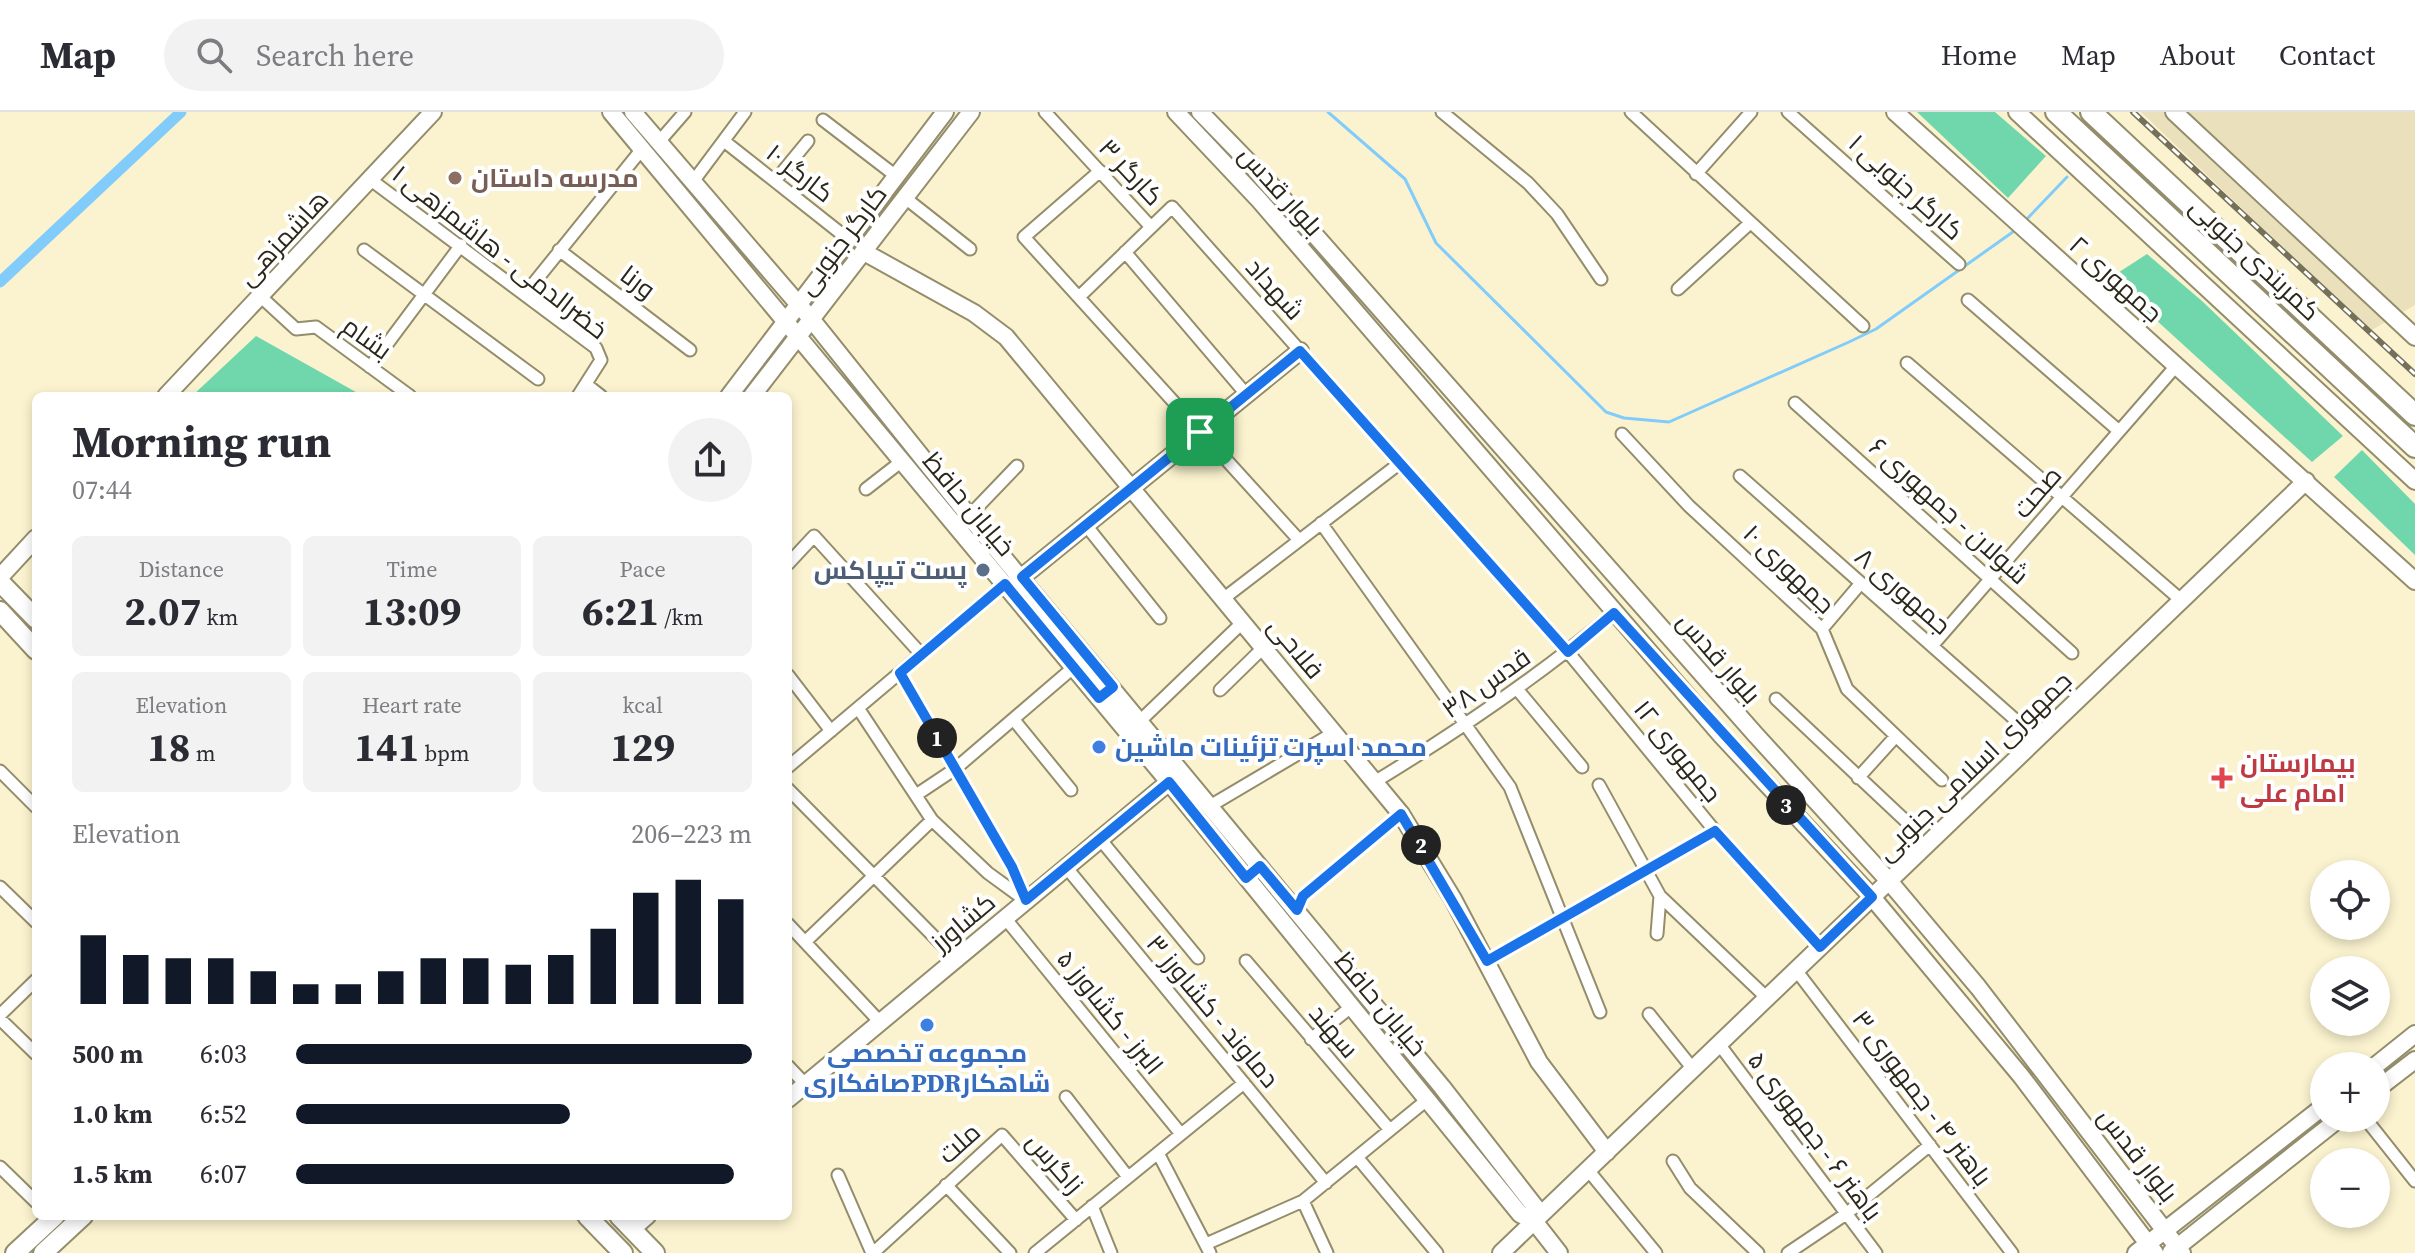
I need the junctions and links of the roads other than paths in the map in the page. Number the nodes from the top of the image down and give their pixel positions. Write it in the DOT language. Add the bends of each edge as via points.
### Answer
graph roads {
  1 [pos="433,112"];
  2 [pos="611,112"];
  3 [pos="633,112"];
  4 [pos="685,112"];
  5 [pos="745,112"];
  6 [pos="945,112"];
  7 [pos="971,112"];
  8 [pos="1045,112"];
  9 [pos="1176,112"];
  10 [pos="1200,112"];
  11 [pos="1442,112"];
  12 [pos="1631,112"];
  13 [pos="1751,112"];
  14 [pos="1788,112"];
  15 [pos="1895,112"];
  16 [pos="2017,112"];
  17 [pos="2056,112"];
  18 [pos="2092,112"];
  19 [pos="2174,112"];
  20 [pos="823,120"];
  21 [pos="724,141"];
  22 [pos="808,141"];
  23 [pos="650,146"];
  24 [pos="1100,171"];
  25 [pos="1696,174"];
  26 [pos="896,176"];
  27 [pos="371,180"];
  28 [pos="775,181"];
  29 [pos="692,183"];
  30 [pos="904,197"];
  31 [pos="1749,224"];
  32 [pos="1151,227"];
  33 [pos="848,239"];
  34 [pos="461,245"];
  35 [pos="970,249"];
  36 [pos="364,250"];
  37 [pos="559,250"];
  38 [pos="864,252"];
  39 [pos="1125,252"];
  40 [pos="1959,264"];
  41 [pos="1601,279"];
  42 [pos="1678,289"];
  43 [pos="424,293"];
  44 [pos="525,294"];
  45 [pos="260,296"];
  46 [pos="1080,296"];
  47 [pos="1968,300"];
  48 [pos="799,305"];
  49 [pos="812,320"];
  50 [pos="785,321"];
  51 [pos="1863,326"];
  52 [pos="798,336"];
  53 [pos="2415,337"];
  54 [pos="690,350"];
  55 [pos="1300,351"];
  56 [pos="1907,363"];
  57 [pos="2176,366"];
  58 [pos="370,367"];
  59 [pos="538,379"];
  60 [pos="587,385"];
  61 [pos="170,392"];
  62 [pos="404,392"];
  63 [pos="581,392"];
  64 [pos="596,392"];
  65 [pos="732,392"];
  66 [pos="755,392"];
  67 [pos="1246,394"];
  68 [pos="1795,403"];
  69 [pos="2415,415"];
  70 [pos="2119,431"];
  71 [pos="1200,432"];
  72 [pos="1622,434"];
  73 [pos="2415,447"];
  74 [pos="902,461"];
  75 [pos="1400,463"];
  76 [pos="1017,466"];
  77 [pos="1740,476"];
  78 [pos="2306,481"];
  79 [pos="2415,481"];
  80 [pos="1130,486"];
  81 [pos="866,489"];
  82 [pos="1544,496"];
  83 [pos="2062,497"];
  84 [pos="1527,511"];
  85 [pos="969,516"];
  86 [pos="1321,523"];
  87 [pos="1085,524"];
  88 [pos="1299,540"];
  89 [pos="32,543"];
  90 [pos="792,560"];
  91 [pos="1022,577"];
  92 [pos="0,579"];
  93 [pos="1991,579"];
  94 [pos="2415,581"];
  95 [pos="1861,583"];
  96 [pos="1005,584"];
  97 [pos="1223,599"];
  98 [pos="2181,600"];
  99 [pos="0,611"];
  100 [pos="1614,613"];
  101 [pos="32,615"];
  102 [pos="1160,618"];
  103 [pos="1243,622"];
  104 [pos="1822,629"];
  105 [pos="32,646"];
  106 [pos="1932,646"];
  107 [pos="1264,647"];
  108 [pos="1568,652"];
  109 [pos="2072,653"];
  110 [pos="921,654"];
  111 [pos="1074,667"];
  112 [pos="900,673"];
  113 [pos="792,680"];
  114 [pos="1113,687"];
  115 [pos="1517,689"];
  116 [pos="1220,690"];
  117 [pos="1099,698"];
  118 [pos="1776,699"];
  119 [pos="858,708"];
  120 [pos="1014,720"];
  121 [pos="1141,720"];
  122 [pos="1467,726"];
  123 [pos="831,731"];
  124 [pos="1335,732"];
  125 [pos="1896,736"];
  126 [pos="2037,739"];
  127 [pos="792,764"];
  128 [pos="1582,767"];
  129 [pos="955,769"];
  130 [pos="0,771"];
  131 [pos="1858,778"];
  132 [pos="1942,780"];
  133 [pos="1376,781"];
  134 [pos="1169,782"];
  135 [pos="1599,785"];
  136 [pos="1071,790"];
  137 [pos="792,793"];
  138 [pos="916,795"];
  139 [pos="32,803"];
  140 [pos="1210,806"];
  141 [pos="1401,814"];
  142 [pos="932,820"];
  143 [pos="1911,826"];
  144 [pos="1715,831"];
  145 [pos="1100,839"];
  146 [pos="1260,866"];
  147 [pos="1066,867"];
  148 [pos="1647,867"];
  149 [pos="874,876"];
  150 [pos="1246,878"];
  151 [pos="1889,881"];
  152 [pos="0,887"];
  153 [pos="1660,896"];
  154 [pos="1872,897"];
  155 [pos="1026,900"];
  156 [pos="1297,910"];
  157 [pos="32,918"];
  158 [pos="1005,918"];
  159 [pos="1561,918"];
  160 [pos="792,928"];
  161 [pos="1657,934"];
  162 [pos="805,942"];
  163 [pos="1820,947"];
  164 [pos="1198,958"];
  165 [pos="956,959"];
  166 [pos="1246,961"];
  167 [pos="1487,961"];
  168 [pos="1796,970"];
  169 [pos="32,984"];
  170 [pos="1978,987"];
  171 [pos="1767,998"];
  172 [pos="1960,1001"];
  173 [pos="1351,1007"];
  174 [pos="1600,1012"];
  175 [pos="1649,1014"];
  176 [pos="0,1017"];
  177 [pos="880,1022"];
  178 [pos="2415,1034"];
  179 [pos="1311,1039"];
  180 [pos="1719,1044"];
  181 [pos="32,1050"];
  182 [pos="2390,1054"];
  183 [pos="2415,1060"];
  184 [pos="1693,1069"];
  185 [pos="792,1070"];
  186 [pos="2390,1079"];
  187 [pos="1244,1083"];
  188 [pos="805,1084"];
  189 [pos="792,1095"];
  190 [pos="1066,1097"];
  191 [pos="1428,1099"];
  192 [pos="2310,1117"];
  193 [pos="1390,1130"];
  194 [pos="2323,1132"];
  195 [pos="2376,1132"];
  196 [pos="1181,1134"];
  197 [pos="1002,1135"];
  198 [pos="1930,1145"];
  199 [pos="1607,1152"];
  200 [pos="1158,1153"];
  201 [pos="1357,1157"];
  202 [pos="1673,1161"];
  203 [pos="0,1167"];
  204 [pos="1588,1170"];
  205 [pos="838,1175"];
  206 [pos="1128,1177"];
  207 [pos="2415,1181"];
  208 [pos="1326,1183"];
  209 [pos="946,1185"];
  210 [pos="32,1198"];
  211 [pos="1303,1201"];
  212 [pos="1092,1206"];
  213 [pos="1846,1214"];
  214 [pos="50,1220"];
  215 [pos="79,1220"];
  216 [pos="591,1220"];
  217 [pos="1076,1220"];
  218 [pos="1534,1221"];
  219 [pos="625,1222"];
  220 [pos="2165,1229"];
  221 [pos="1208,1249"];
  222 [pos="2146,1250"];
  223 [pos="2176,1251"];
  224 [pos="15,1253"];
  225 [pos="43,1253"];
  226 [pos="623,1253"];
  227 [pos="655,1253"];
  228 [pos="872,1253"];
  229 [pos="1010,1253"];
  230 [pos="1035,1253"];
  231 [pos="1111,1253"];
  232 [pos="1327,1253"];
  233 [pos="1437,1253"];
  234 [pos="1501,1253"];
  235 [pos="1559,1253"];
  236 [pos="1656,1253"];
  237 [pos="1758,1253"];
  238 [pos="1788,1253"];
  239 [pos="1876,1253"];
  240 [pos="2012,1253"];
  1 -- 27 [label="main road, هاشمزهی"];
  2 -- 23 [label="main road, خیابان حافظ"];
  3 -- 23 [label="main road, خیابان حافظ"];
  4 -- 23 [label="street"];
  5 -- 21 [label="street"];
  6 -- 26 [label="main road, کارگر جنوبی"];
  7 -- 30 [label="main road, کارگر جنوبی"];
  8 -- 24 [label="street, کارگر ۳"];
  9 -- 84 [label="main road, بلوار قدس" via="1260,201"];
  10 -- 82 [label="main road, بلوار قدس" via="1270,184"];
  11 -- 41 [label="street" via="1528,183 1557,214"];
  12 -- 25 [label="street"];
  13 -- 25 [label="street"];
  14 -- 40 [label="street, کارگر جنوبی ۱"];
  15 -- 57 [label="main road, جمهوری ۲"];
  16 -- 79 [label="main road"];
  17 -- 73 [label="highway, کمربندی جنوبی"];
  18 -- 69 [label="highway, کمربندی جنوبی"];
  19 -- 53 [label="main road"];
  20 -- 26 [label="street"];
  21 -- 28 [label="street, کارگر ۱۰"];
  21 -- 29 [label="street"];
  22 -- 28 [label="street"];
  23 -- 29 [label="main road, خیابان حافظ"];
  23 -- 37 [label="street"];
  23 -- 50 [label="main road, خیابان حافظ"];
  24 -- 32 [label="street, کارگر ۳"];
  24 -- 46 [label="street" via="1024,237"];
  25 -- 31 [label="street"];
  26 -- 33 [label="main road, کارگر جنوبی"];
  27 -- 34 [label="street, خضرالدمی - هاشمزهی ۱"];
  27 -- 45 [label="main road, هاشمزهی"];
  28 -- 33 [label="street, کارگر ۱۰"];
  29 -- 48 [label="main road, خیابان حافظ"];
  30 -- 35 [label="street"];
  30 -- 38 [label="main road, کارگر جنوبی"];
  31 -- 42 [label="street"];
  31 -- 51 [label="street"];
  32 -- 39 [label="street"];
  32 -- 55 [label="street, شهداد" via="1172,207"];
  33 -- 48 [label="main road, کارگر جنوبی"];
  34 -- 43 [label="street"];
  34 -- 44 [label="street, خضرالدمی - هاشمزهی ۱"];
  36 -- 43 [label="street"];
  37 -- 44 [label="street"];
  37 -- 54 [label="street, ورنا"];
  38 -- 49 [label="main road, کارگر جنوبی"];
  38 -- 80 [label="main road, فلاحی" via="974,313 1006,337"];
  39 -- 46 [label="street"];
  39 -- 67 [label="street"];
  43 -- 58 [label="street"];
  43 -- 59 [label="street"];
  44 -- 60 [label="street, خضرالدمی - هاشمزهی ۱" via="596,348 601,360"];
  45 -- 58 [label="street, بشام" via="296,329 316,327"];
  45 -- 61 [label="main road, هاشمزهی"];
  46 -- 71 [label="street"];
  47 -- 70 [label="street"];
  48 -- 49 [label="main road, خیابان حافظ"];
  48 -- 50 [label="main road, کارگر جنوبی"];
  49 -- 52 [label="main road, کارگر جنوبی"];
  49 -- 85 [label="main road, خیابان حافظ"];
  50 -- 52 [label="main road, خیابان حافظ"];
  50 -- 65 [label="main road, کارگر جنوبی"];
  52 -- 66 [label="main road, کارگر جنوبی"];
  52 -- 74 [label="main road, خیابان حافظ"];
  55 -- 67 [label="main road"];
  55 -- 75 [label="street, شهداد"];
  56 -- 83 [label="street"];
  57 -- 70 [label="street, صحت"];
  57 -- 78 [label="main road, جمهوری ۲"];
  58 -- 62 [label="street, بشام"];
  60 -- 63 [label="street"];
  60 -- 64 [label="street"];
  67 -- 71 [label="main road"];
  68 -- 93 [label="street, شولان - جمهوری ۶"];
  70 -- 83 [label="street, صحت"];
  71 -- 80 [label="main road"];
  71 -- 88 [label="street"];
  72 -- 104 [label="street, جمهوری ۱۰" via="1689,506"];
  74 -- 81 [label="street"];
  74 -- 96 [label="main road, خیابان حافظ"];
  75 -- 86 [label="street"];
  75 -- 108 [label="street, شهداد"];
  76 -- 85 [label="street"];
  77 -- 95 [label="street, جمهوری ۸"];
  78 -- 94 [label="main road, جمهوری ۲"];
  78 -- 98 [label="main road, جمهوری اسلامی جنوبی"];
  80 -- 87 [label="main road"];
  80 -- 97 [label="main road, فلاحی"];
  82 -- 84 [label="main road"];
  82 -- 151 [label="main road, بلوار قدس"];
  83 -- 93 [label="street, صحت"];
  83 -- 98 [label="street"];
  84 -- 100 [label="main road, بلوار قدس"];
  85 -- 91 [label="main road, خیابان حافظ"];
  86 -- 88 [label="street"];
  86 -- 122 [label="street"];
  87 -- 91 [label="main road"];
  87 -- 102 [label="street"];
  88 -- 97 [label="street"];
  89 -- 92 [label="main road"];
  90 -- 110 [label="street" via="814,536"];
  91 -- 114 [label="main road, خیابان حافظ"];
  92 -- 101 [label="main road"];
  93 -- 106 [label="street, صحت"];
  93 -- 109 [label="street, شولان - جمهوری ۶"];
  95 -- 104 [label="street"];
  95 -- 106 [label="street, جمهوری ۸"];
  96 -- 110 [label="street"];
  96 -- 111 [label="main road, خیابان حافظ"];
  97 -- 103 [label="main road, فلاحی"];
  98 -- 126 [label="main road, جمهوری اسلامی جنوبی"];
  99 -- 105 [label="main road"];
  100 -- 108 [label="street, قدس ۳۸"];
  100 -- 154 [label="main road, بلوار قدس"];
  103 -- 107 [label="main road, فلاحی"];
  103 -- 121 [label="street"];
  104 -- 125 [label="street, جمهوری ۱۰" via="1847,689"];
  106 -- 126 [label="street, جمهوری ۸"];
  107 -- 116 [label="street"];
  107 -- 124 [label="main road, فلاحی"];
  108 -- 115 [label="street, قدس ۳۸"];
  108 -- 144 [label="street, جمهوری ۱۲"];
  110 -- 112 [label="street"];
  111 -- 117 [label="main road, خیابان حافظ"];
  111 -- 120 [label="street"];
  112 -- 119 [label="street"];
  112 -- 129 [label="street"];
  113 -- 123 [label="street"];
  114 -- 117 [label="main road"];
  114 -- 121 [label="main road, خیابان حافظ"];
  115 -- 122 [label="street, قدس ۳۸"];
  115 -- 128 [label="street"];
  117 -- 134 [label="main road, خیابان حافظ"];
  118 -- 131 [label="street"];
  119 -- 123 [label="street"];
  119 -- 138 [label="street"];
  120 -- 129 [label="street"];
  120 -- 136 [label="street"];
  121 -- 140 [label="main road, خیابان حافظ"];
  122 -- 133 [label="street, قدس ۳۸"];
  122 -- 159 [label="street" via="1510,787"];
  123 -- 127 [label="street"];
  124 -- 133 [label="main road, فلاحی"];
  124 -- 140 [label="street"];
  125 -- 131 [label="street"];
  125 -- 132 [label="street, جمهوری ۱۰"];
  126 -- 151 [label="main road, جمهوری اسلامی جنوبی"];
  129 -- 138 [label="street"];
  129 -- 155 [label="street"];
  130 -- 139 [label="street"];
  131 -- 143 [label="street"];
  133 -- 141 [label="main road, فلاحی"];
  134 -- 145 [label="main road, کشاورز"];
  134 -- 150 [label="main road, خیابان حافظ"];
  135 -- 148 [label="street"];
  137 -- 149 [label="street"];
  138 -- 142 [label="street"];
  140 -- 146 [label="main road, خیابان حافظ"];
  141 -- 156 [label="street" via="1303,896"];
  141 -- 167 [label="main road, فلاحی"];
  142 -- 149 [label="street"];
  142 -- 155 [label="street" via="988,873"];
  144 -- 148 [label="street"];
  144 -- 163 [label="street, جمهوری ۱۲"];
  145 -- 147 [label="main road, کشاورز"];
  145 -- 164 [label="street"];
  146 -- 150 [label="main road"];
  146 -- 156 [label="main road, خیابان حافظ"];
  147 -- 155 [label="main road, کشاورز"];
  147 -- 187 [label="street, دماوند - کشاورز ۳"];
  148 -- 153 [label="street"];
  148 -- 159 [label="street"];
  149 -- 162 [label="street"];
  149 -- 165 [label="street"];
  150 -- 173 [label="main road, خیابان حافظ"];
  151 -- 154 [label="main road, جمهوری اسلامی جنوبی"];
  151 -- 170 [label="main road, بلوار قدس"];
  152 -- 157 [label="street"];
  153 -- 161 [label="street"];
  153 -- 171 [label="street"];
  154 -- 163 [label="main road, جمهوری اسلامی جنوبی"];
  154 -- 172 [label="main road, بلوار قدس"];
  155 -- 158 [label="main road, کشاورز"];
  156 -- 218 [label="main road, خیابان حافظ" via="1536,1208"];
  158 -- 165 [label="main road, کشاورز"];
  158 -- 196 [label="street, البرز - کشاورز ۵"];
  159 -- 167 [label="street"];
  159 -- 174 [label="street"];
  160 -- 162 [label="street"];
  162 -- 177 [label="street"];
  163 -- 168 [label="main road, جمهوری اسلامی جنوبی"];
  165 -- 177 [label="main road, کشاورز"];
  166 -- 179 [label="street, سهند"];
  167 -- 199 [label="main road, فلاحی" via="1539,1062"];
  168 -- 171 [label="main road, جمهوری اسلامی جنوبی"];
  168 -- 198 [label="street, باهنر ۴ - جمهوری ۳"];
  169 -- 176 [label="street"];
  170 -- 172 [label="main road"];
  170 -- 220 [label="main road, بلوار قدس"];
  171 -- 180 [label="main road, جمهوری اسلامی جنوبی"];
  172 -- 222 [label="main road, بلوار قدس"];
  173 -- 179 [label="street"];
  173 -- 191 [label="main road, خیابان حافظ"];
  175 -- 184 [label="street"];
  176 -- 181 [label="street"];
  177 -- 188 [label="main road, کشاورز"];
  178 -- 182 [label="main road"];
  179 -- 193 [label="street, سهند"];
  180 -- 184 [label="main road, جمهوری اسلامی جنوبی"];
  180 -- 213 [label="street, باهنر ۶ - جمهوری ۵"];
  183 -- 186 [label="main road"];
  184 -- 199 [label="main road, جمهوری اسلامی جنوبی"];
  185 -- 188 [label="street"];
  187 -- 196 [label="street"];
  187 -- 208 [label="street, دماوند - کشاورز ۳"];
  188 -- 189 [label="main road, کشاورز"];
  190 -- 206 [label="street"];
  191 -- 193 [label="street"];
  191 -- 218 [label="main road, خیابان حافظ" via="1520,1214"];
  192 -- 220 [label="main road"];
  193 -- 201 [label="street"];
  194 -- 223 [label="main road"];
  195 -- 207 [label="street"];
  196 -- 200 [label="street"];
  197 -- 209 [label="street, ملت"];
  197 -- 217 [label="street, زاگرس"];
  198 -- 213 [label="street"];
  198 -- 240 [label="street, باهنر ۴ - جمهوری ۳"];
  199 -- 204 [label="main road, جمهوری اسلامی جنوبی"];
  200 -- 206 [label="street"];
  200 -- 221 [label="street"];
  201 -- 208 [label="street"];
  201 -- 233 [label="street"];
  202 -- 237 [label="street" via="1690,1188"];
  203 -- 210 [label="street"];
  204 -- 218 [label="main road, جمهوری اسلامی جنوبی"];
  204 -- 236 [label="street"];
  205 -- 228 [label="street"];
  206 -- 212 [label="street"];
  208 -- 211 [label="street"];
  209 -- 228 [label="street, ملت"];
  209 -- 229 [label="street"];
  211 -- 221 [label="street"];
  211 -- 232 [label="street"];
  212 -- 217 [label="street"];
  212 -- 231 [label="street"];
  213 -- 238 [label="street"];
  213 -- 239 [label="street, باهنر ۶ - جمهوری ۵"];
  214 -- 224 [label="main road"];
  215 -- 225 [label="main road"];
  216 -- 226 [label="main road"];
  217 -- 230 [label="street"];
  218 -- 234 [label="main road, جمهوری اسلامی جنوبی"];
  218 -- 235 [label="main road, خیابان حافظ"];
  219 -- 227 [label="main road"];
  220 -- 222 [label="main road"];
  220 -- 223 [label="main road, بلوار قدس"];
}
